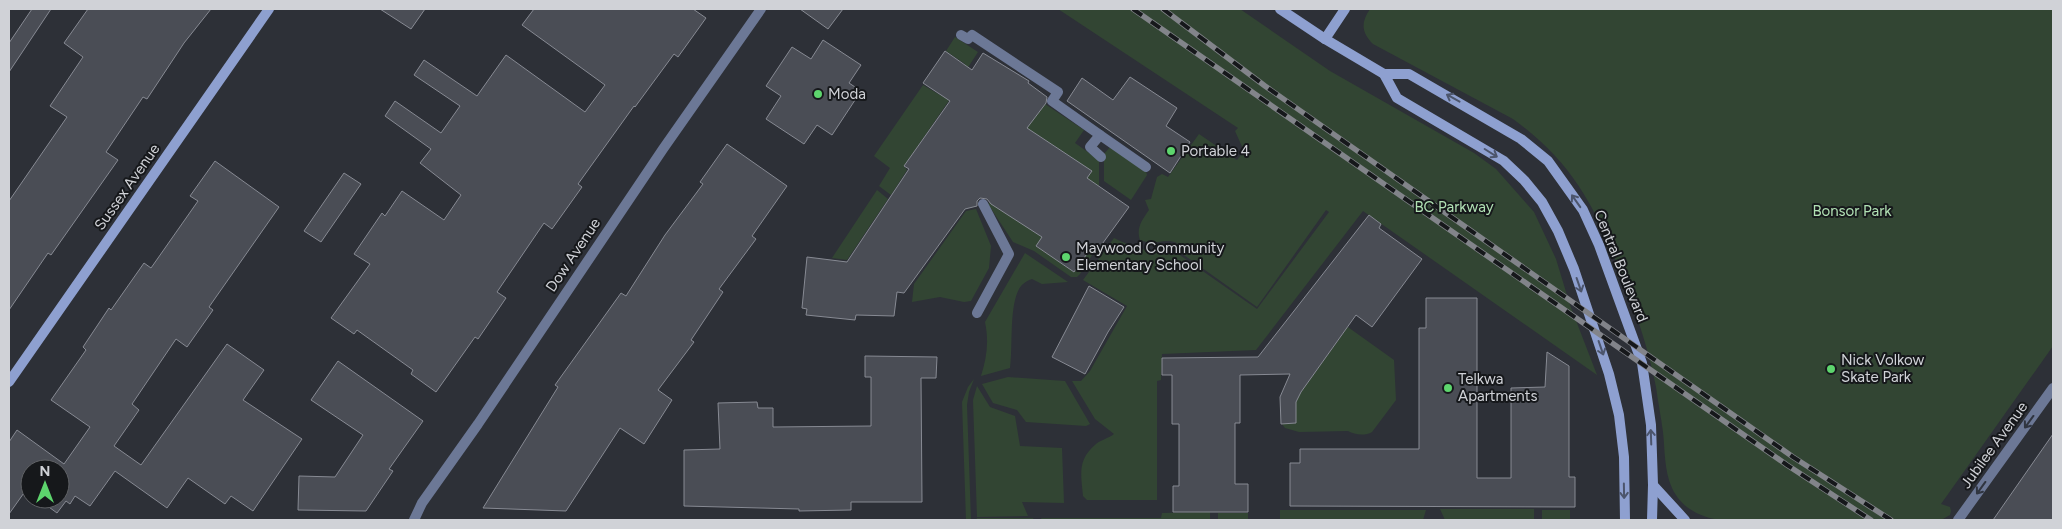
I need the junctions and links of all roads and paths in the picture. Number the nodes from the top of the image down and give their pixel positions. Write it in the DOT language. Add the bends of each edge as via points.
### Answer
graph roads {
  1 [pos="269,9"];
  2 [pos="761,9"];
  3 [pos="1280,9"];
  4 [pos="1345,9"];
  5 [pos="961,34"];
  6 [pos="1325,39"];
  7 [pos="1384,74"];
  8 [pos="1100,134"];
  9 [pos="1101,157"];
  10 [pos="1146,167"];
  11 [pos="983,204"];
  12 [pos="977,313"];
  13 [pos="9,382"];
  14 [pos="2053,388"];
  15 [pos="1653,485"];
  16 [pos="414,520"];
  17 [pos="1625,520"];
  18 [pos="1652,520"];
  19 [pos="1685,520"];
  20 [pos="1958,520"];
  1 -- 13 [label="street, Sussex Avenue"];
  2 -- 16 [label="street, Dow Avenue" via="422,503"];
  3 -- 6 [label="street"];
  4 -- 6 [label="street"];
  5 -- 8 [label="street" via="968,39 972,34 983,47 1058,92 1052,101"];
  6 -- 7 [label="street"];
  15 -- 7 [label="street, Central Boulevard, one-way" via="1651,425 1642,363 1599,244 1583,210 1548,161 1521,138 1409,74"];
  7 -- 17 [label="street, one-way" via="1397,98 1504,161 1542,202 1558,231 1610,374 1624,457"];
  8 -- 9 [label="street" via="1090,147"];
  8 -- 10 [label="street"];
  11 -- 12 [label="street" via="1009,254"];
  14 -- 20 [label="street, Jubilee Avenue, one-way"];
  15 -- 18 [label="street, Central Boulevard"];
  15 -- 19 [label="street"];
}
